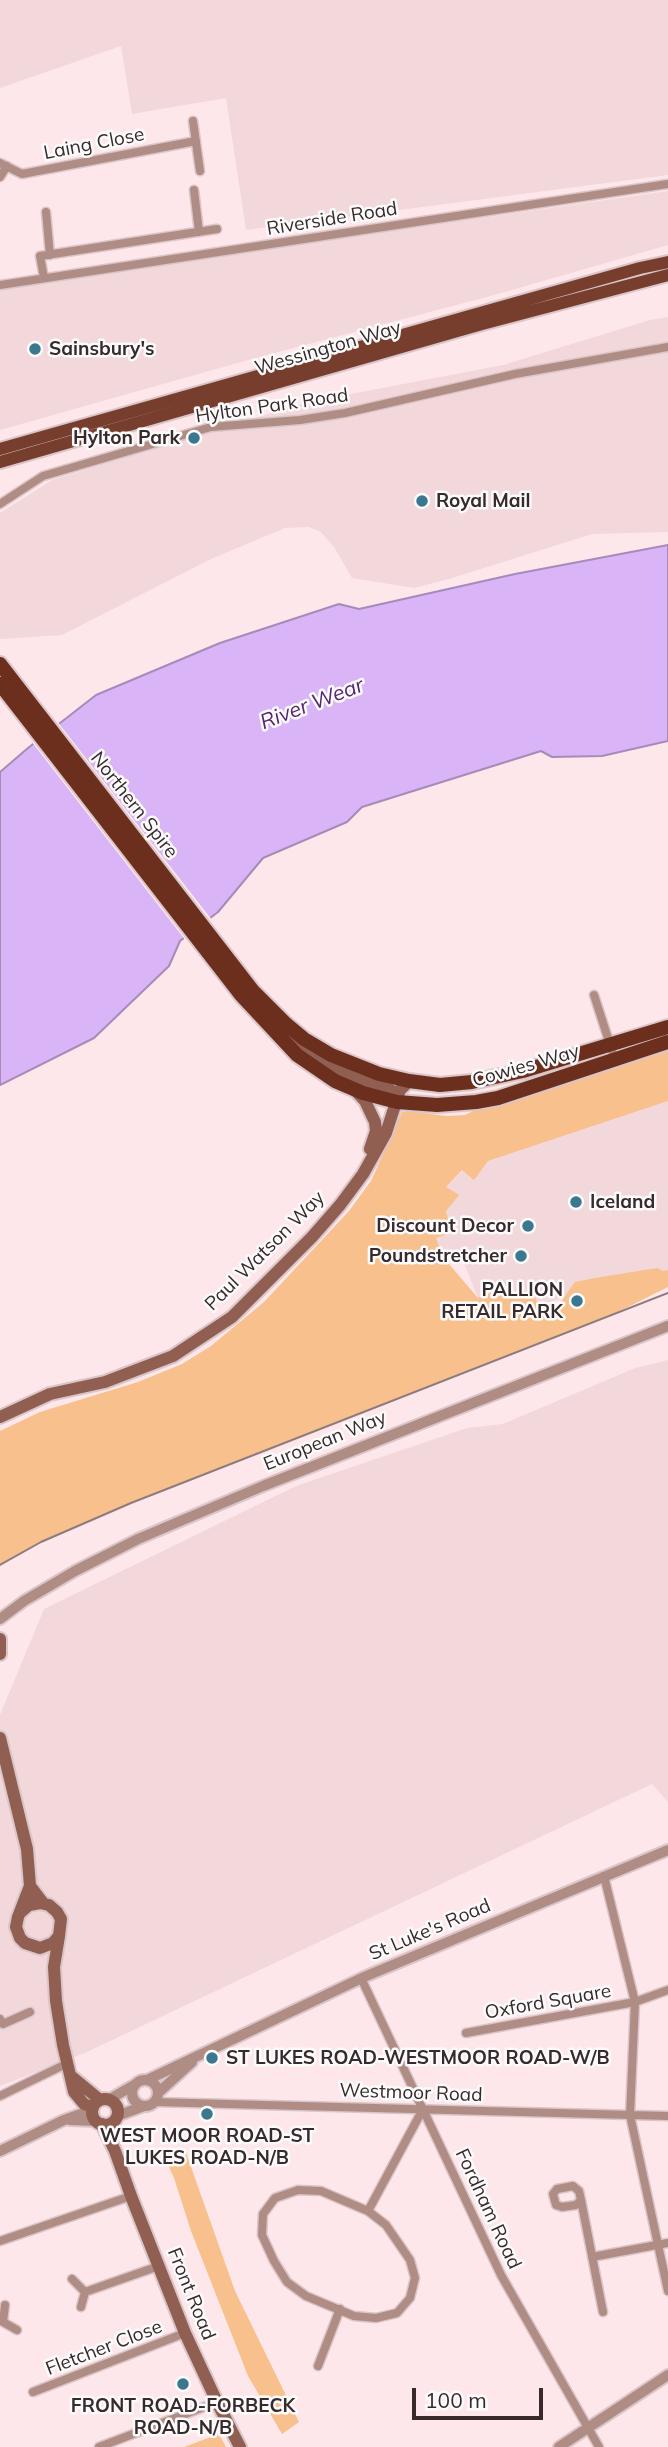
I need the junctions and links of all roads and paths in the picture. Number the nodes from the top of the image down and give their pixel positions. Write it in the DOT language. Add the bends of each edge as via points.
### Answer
graph roads {
  1 [pos="194,121"];
  2 [pos="196,141"];
  3 [pos="3,165"];
  4 [pos="200,171"];
  5 [pos="0,177"];
  6 [pos="668,184"];
  7 [pos="194,190"];
  8 [pos="46,212"];
  9 [pos="217,229"];
  10 [pos="200,232"];
  11 [pos="50,255"];
  12 [pos="668,262"];
  13 [pos="668,275"];
  14 [pos="44,278"];
  15 [pos="0,285"];
  16 [pos="668,347"];
  17 [pos="0,449"];
  18 [pos="0,462"];
  19 [pos="0,504"];
  20 [pos="0,664"];
  21 [pos="0,684"];
  22 [pos="232,974"];
  23 [pos="594,995"];
  24 [pos="286,1024"];
  25 [pos="668,1027"];
  26 [pos="668,1042"];
  27 [pos="609,1045"];
  28 [pos="615,1060"];
  29 [pos="409,1081"];
  30 [pos="353,1088"];
  31 [pos="397,1102"];
  32 [pos="357,1182"];
  33 [pos="668,1325"];
  34 [pos="0,1417"];
  35 [pos="3,1617"];
  36 [pos="0,1645"];
  37 [pos="0,1738"];
  38 [pos="668,1850"];
  39 [pos="604,1876"];
  40 [pos="30,1886"];
  41 [pos="43,1903"];
  42 [pos="20,1912"];
  43 [pos="59,1936"];
  44 [pos="35,1947"];
  45 [pos="54,1967"];
  46 [pos="361,1978"];
  47 [pos="668,1990"];
  48 [pos="635,2002"];
  49 [pos="30,2012"];
  50 [pos="1,2023"];
  51 [pos="466,2033"];
  52 [pos="209,2050"];
  53 [pos="69,2069"];
  54 [pos="147,2080"];
  55 [pos="134,2085"];
  56 [pos="0,2096"];
  57 [pos="152,2100"];
  58 [pos="423,2109"];
  59 [pos="98,2110"];
  60 [pos="631,2115"];
  61 [pos="668,2116"];
  62 [pos="117,2118"];
  63 [pos="0,2151"];
  64 [pos="116,2151"];
  65 [pos="131,2196"];
  66 [pos="581,2200"];
  67 [pos="368,2211"];
  68 [pos="0,2241"];
  69 [pos="668,2242"];
  70 [pos="657,2245"];
  71 [pos="592,2257"];
  72 [pos="159,2266"];
  73 [pos="72,2279"];
  74 [pos="668,2291"];
  75 [pos="85,2292"];
  76 [pos="5,2305"];
  77 [pos="81,2307"];
  78 [pos="340,2309"];
  79 [pos="603,2312"];
  80 [pos="1,2322"];
  81 [pos="16,2330"];
  82 [pos="185,2333"];
  83 [pos="318,2366"];
  84 [pos="668,2375"];
  85 [pos="33,2392"];
  86 [pos="217,2402"];
  87 [pos="588,2428"];
  88 [pos="99,2447"];
  89 [pos="240,2447"];
  90 [pos="559,2447"];
  91 [pos="599,2447"];
  1 -- 2 [label="street"];
  2 -- 3 [label="street, Laing Close" via="22,174"];
  2 -- 4 [label="street"];
  3 -- 5 [label="street"];
  6 -- 14 [label="street, Riverside Road"];
  7 -- 10 [label="street"];
  8 -- 11 [label="street"];
  9 -- 10 [label="street"];
  10 -- 11 [label="street"];
  11 -- 14 [label="street" via="40,256"];
  12 -- 17 [label="main road, Wessington Way"];
  13 -- 18 [label="main road, Wessington Way"];
  14 -- 15 [label="street, Riverside Road"];
  16 -- 19 [label="street, Hylton Park Road" via="515,374 345,413 211,427 43,476"];
  20 -- 22 [label="highway, Northern Spire"];
  21 -- 22 [label="highway, Northern Spire"];
  22 -- 24 [label="highway, Cowies Way"];
  22 -- 30 [label="highway, Cowies Way" via="261,1019 297,1055"];
  23 -- 27 [label="street"];
  24 -- 29 [label="highway, Cowies Way" via="331,1055"];
  24 -- 31 [label="main road" via="316,1057 345,1074 391,1090"];
  25 -- 27 [label="highway, Cowies Way"];
  26 -- 28 [label="highway, Cowies Way"];
  27 -- 28 [label="street"];
  27 -- 29 [label="highway, Cowies Way" via="472,1083"];
  28 -- 31 [label="highway, Cowies Way" via="498,1098 436,1105"];
  29 -- 31 [label="main road, Paul Watson Way"];
  30 -- 31 [label="highway, Cowies Way"];
  30 -- 32 [label="main road, Paul Watson Way" via="365,1101 376,1131"];
  31 -- 32 [label="main road, Paul Watson Way" via="386,1133"];
  32 -- 34 [label="main road, Paul Watson Way" via="312,1237 232,1317 173,1356 105,1382 50,1394"];
  33 -- 35 [label="street, European Way" via="138,1539 75,1571"];
  35 -- 36 [label="street"];
  37 -- 40 [label="main road" via="27,1849"];
  38 -- 39 [label="street, St Luke's Road"];
  39 -- 46 [label="street, St Luke's Road"];
  39 -- 48 [label="street"];
  40 -- 41 [label="main road"];
  40 -- 42 [label="main road"];
  41 -- 42 [label="main road"];
  41 -- 43 [label="main road" via="57,1912"];
  42 -- 44 [label="main road" via="16,1927 20,1938"];
  43 -- 44 [label="main road" via="48,1946"];
  43 -- 45 [label="main road"];
  44 -- 45 [label="main road"];
  45 -- 53 [label="main road"];
  46 -- 52 [label="street, St Luke's Road"];
  46 -- 58 [label="street, Fordham Road"];
  47 -- 48 [label="street, Oxford Square"];
  48 -- 51 [label="street, Oxford Square"];
  48 -- 60 [label="street"];
  49 -- 50 [label="street"];
  52 -- 54 [label="street, St Luke's Road"];
  52 -- 57 [label="street, St Luke's Road"];
  53 -- 56 [label="street"];
  53 -- 59 [label="main road" via="78,2099"];
  54 -- 55 [label="street"];
  54 -- 57 [label="street" via="155,2085"];
  55 -- 57 [label="street" via="134,2099"];
  55 -- 59 [label="street"];
  57 -- 58 [label="street, Westmoor Road"];
  57 -- 62 [label="street, St Luke's Road"];
  58 -- 60 [label="street, Westmoor Road"];
  58 -- 67 [label="street"];
  58 -- 87 [label="street, Fordham Road" via="501,2275"];
  59 -- 62 [label="main road" via="111,2123"];
  59 -- 62 [label="main road" via="116,2105"];
  59 -- 63 [label="street" via="64,2120"];
  59 -- 64 [label="main road"];
  60 -- 61 [label="street, Westmoor Road"];
  60 -- 70 [label="street"];
  62 -- 64 [label="main road"];
  64 -- 65 [label="main road, Front Road"];
  65 -- 68 [label="street"];
  65 -- 72 [label="main road, Front Road"];
  66 -- 71 [label="street"];
  67 -- 78 [label="street" via="386,2225 411,2260 415,2278 410,2298 397,2313 376,2318"];
  67 -- 78 [label="street" via="321,2191 298,2190 275,2198 263,2214 262,2235 287,2282 306,2296"];
  69 -- 70 [label="street"];
  70 -- 71 [label="street"];
  70 -- 74 [label="street"];
  71 -- 79 [label="street"];
  72 -- 75 [label="street"];
  72 -- 82 [label="main road, Front Road"];
  73 -- 75 [label="street"];
  75 -- 77 [label="street"];
  76 -- 80 [label="street"];
  78 -- 83 [label="street"];
  80 -- 81 [label="street"];
  82 -- 85 [label="street, Fletcher Close"];
  82 -- 86 [label="main road, Front Road"];
  84 -- 87 [label="street"];
  86 -- 88 [label="street"];
  86 -- 89 [label="main road, Front Road"];
  87 -- 90 [label="street"];
  87 -- 91 [label="street, Fordham Road"];
}
